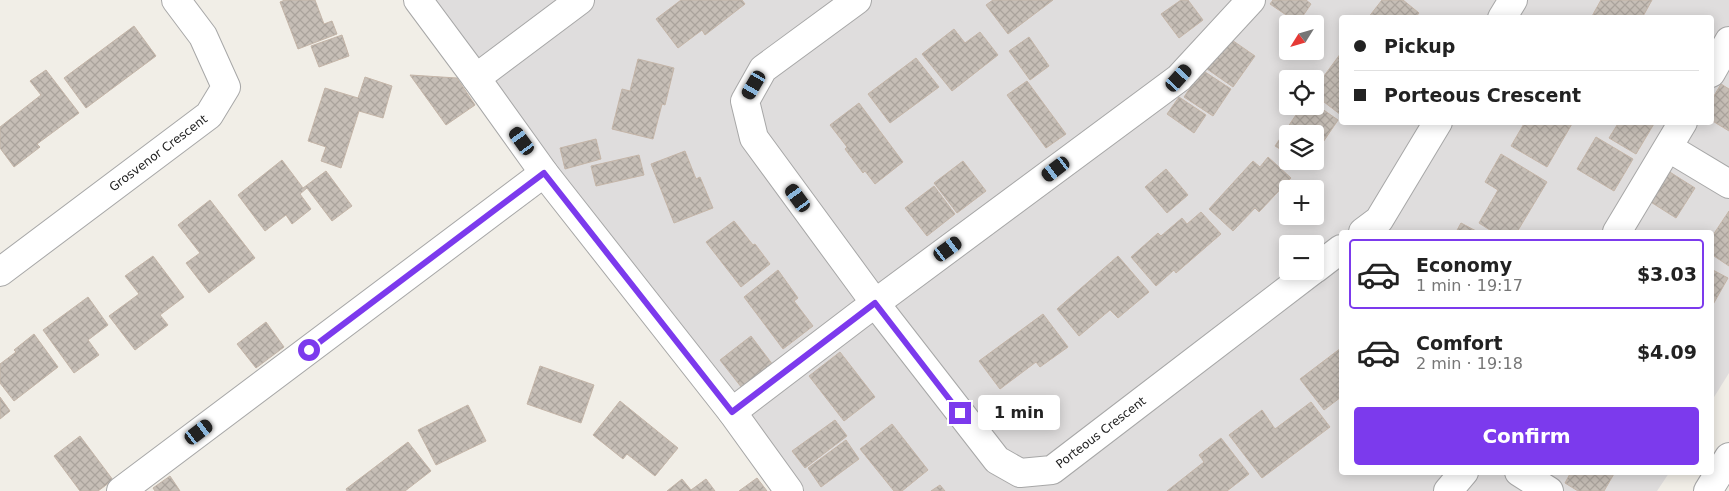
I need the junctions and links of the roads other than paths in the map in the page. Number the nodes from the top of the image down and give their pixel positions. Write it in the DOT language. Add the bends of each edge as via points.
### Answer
graph roads {
  1 [pos="176,0"];
  2 [pos="418,0"];
  3 [pos="580,0"];
  4 [pos="857,0"];
  5 [pos="1251,0"];
  6 [pos="1513,0"];
  7 [pos="1504,15"];
  8 [pos="1729,41"];
  9 [pos="1714,68"];
  10 [pos="476,78"];
  11 [pos="1436,125"];
  12 [pos="1682,125"];
  13 [pos="1669,148"];
  14 [pos="544,173"];
  15 [pos="1729,184"];
  16 [pos="1365,230"];
  17 [pos="1618,230"];
  18 [pos="1339,251"];
  19 [pos="1324,262"];
  20 [pos="0,272"];
  21 [pos="1300,280"];
  22 [pos="875,303"];
  23 [pos="732,412"];
  24 [pos="1729,457"];
  25 [pos="1461,475"];
  26 [pos="1524,475"];
  27 [pos="121,491"];
  28 [pos="789,491"];
  29 [pos="1448,491"];
  30 [pos="1549,491"];
  31 [pos="1708,491"];
  1 -- 20 [label="street, Grosvenor Crescent" via="203,36 226,87 209,115"];
  2 -- 10 [label="street"];
  3 -- 10 [label="street"];
  4 -- 22 [label="street, Porteous Crescent" via="763,69 745,101 754,138"];
  5 -- 22 [label="street" via="1179,78"];
  6 -- 7 [label="street"];
  8 -- 9 [label="street"];
  10 -- 14 [label="street"];
  11 -- 16 [label="street" via="1379,220"];
  12 -- 13 [label="street"];
  13 -- 15 [label="street"];
  13 -- 17 [label="street"];
  14 -- 23 [label="street"];
  14 -- 27 [label="street"];
  18 -- 19 [label="street"];
  21 -- 22 [label="street, Porteous Crescent" via="1052,470 1020,474 996,460"];
  22 -- 23 [label="street"];
  23 -- 28 [label="street"];
  24 -- 31 [label="street"];
  25 -- 29 [label="street"];
  26 -- 30 [label="street"];
}
